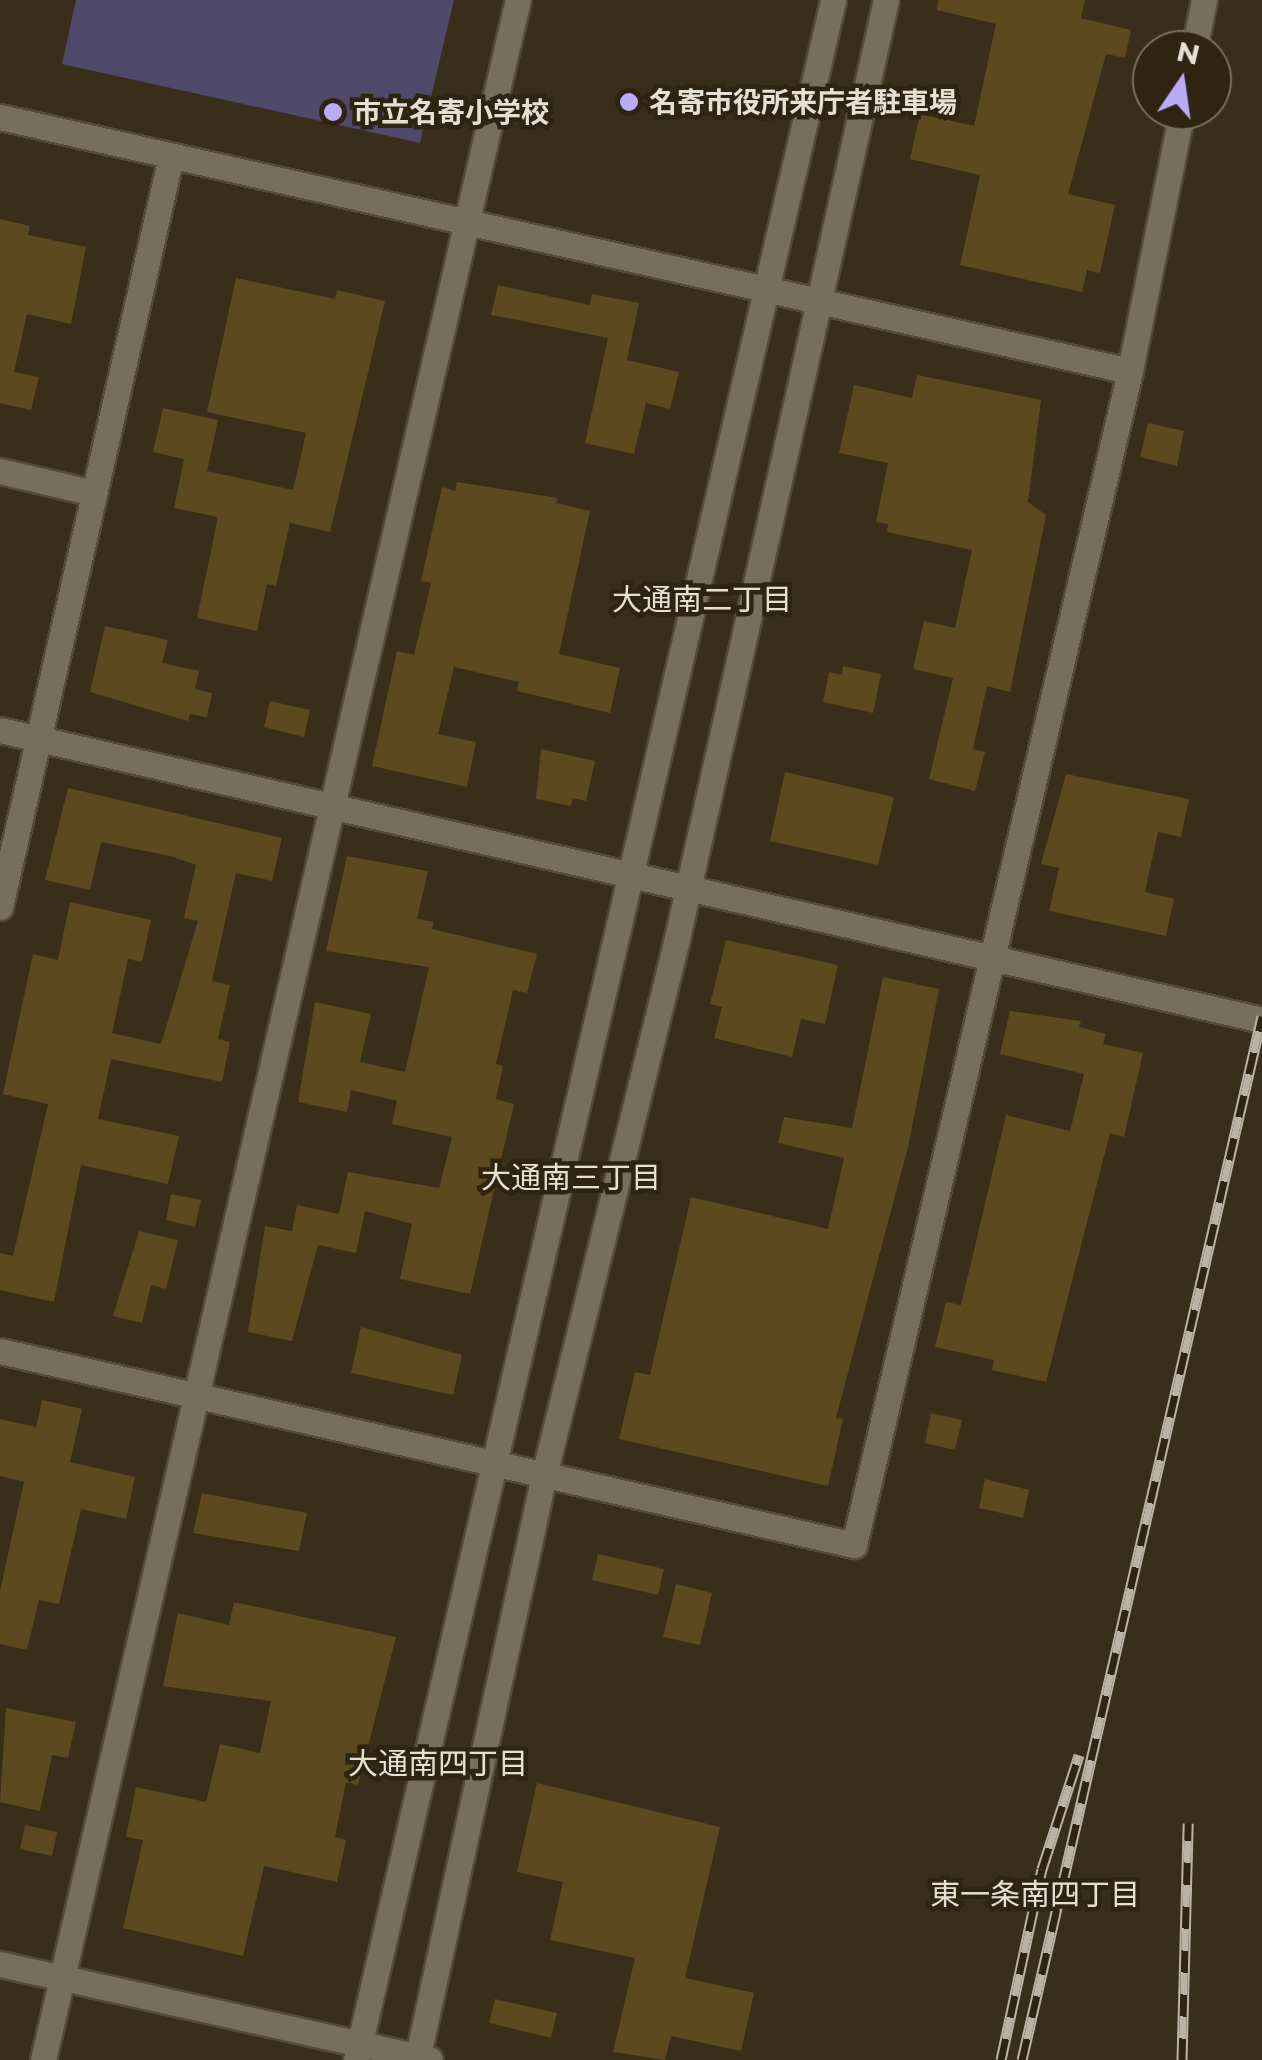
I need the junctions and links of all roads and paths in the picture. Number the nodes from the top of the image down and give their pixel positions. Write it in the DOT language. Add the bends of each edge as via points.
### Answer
graph roads {
  1 [pos="518,0"];
  2 [pos="833,0"];
  3 [pos="886,0"];
  4 [pos="1204,0"];
  5 [pos="1198,30"];
  6 [pos="0,117"];
  7 [pos="1178,130"];
  8 [pos="171,156"];
  9 [pos="465,224"];
  10 [pos="767,293"];
  11 [pos="816,304"];
  12 [pos="1130,370"];
  13 [pos="0,471"];
  14 [pos="94,493"];
  15 [pos="0,730"];
  16 [pos="39,739"];
  17 [pos="330,805"];
  18 [pos="628,878"];
  19 [pos="687,892"];
  20 [pos="0,906"];
  21 [pos="990,959"];
  22 [pos="1262,1020"];
  23 [pos="0,1351"];
  24 [pos="195,1395"];
  25 [pos="492,1463"];
  26 [pos="544,1475"];
  27 [pos="0,1964"];
  28 [pos="61,1979"];
  29 [pos="358,2052"];
  30 [pos="422,2059"];
  31 [pos="42,2060"];
  1 -- 9 [label="street"];
  2 -- 10 [label="street"];
  3 -- 11 [label="street"];
  4 -- 5 [label="street"];
  6 -- 8 [label="street"];
  7 -- 12 [label="street"];
  8 -- 9 [label="street"];
  8 -- 14 [label="street"];
  9 -- 10 [label="street"];
  9 -- 17 [label="street"];
  10 -- 11 [label="street"];
  10 -- 18 [label="street"];
  11 -- 12 [label="street"];
  11 -- 19 [label="street"];
  12 -- 21 [label="street"];
  13 -- 14 [label="street"];
  14 -- 16 [label="street"];
  15 -- 16 [label="street"];
  16 -- 17 [label="street"];
  16 -- 20 [label="street"];
  17 -- 18 [label="street"];
  17 -- 24 [label="street"];
  18 -- 19 [label="street"];
  18 -- 25 [label="street"];
  19 -- 21 [label="street"];
  19 -- 26 [label="street"];
  21 -- 22 [label="street"];
  21 -- 26 [label="street" via="854,1545"];
  23 -- 24 [label="street"];
  24 -- 25 [label="street"];
  24 -- 28 [label="street"];
  25 -- 26 [label="street"];
  25 -- 29 [label="street"];
  26 -- 30 [label="street"];
  27 -- 28 [label="street"];
  28 -- 29 [label="street"];
  28 -- 31 [label="street"];
  29 -- 30 [label="street"];
}
